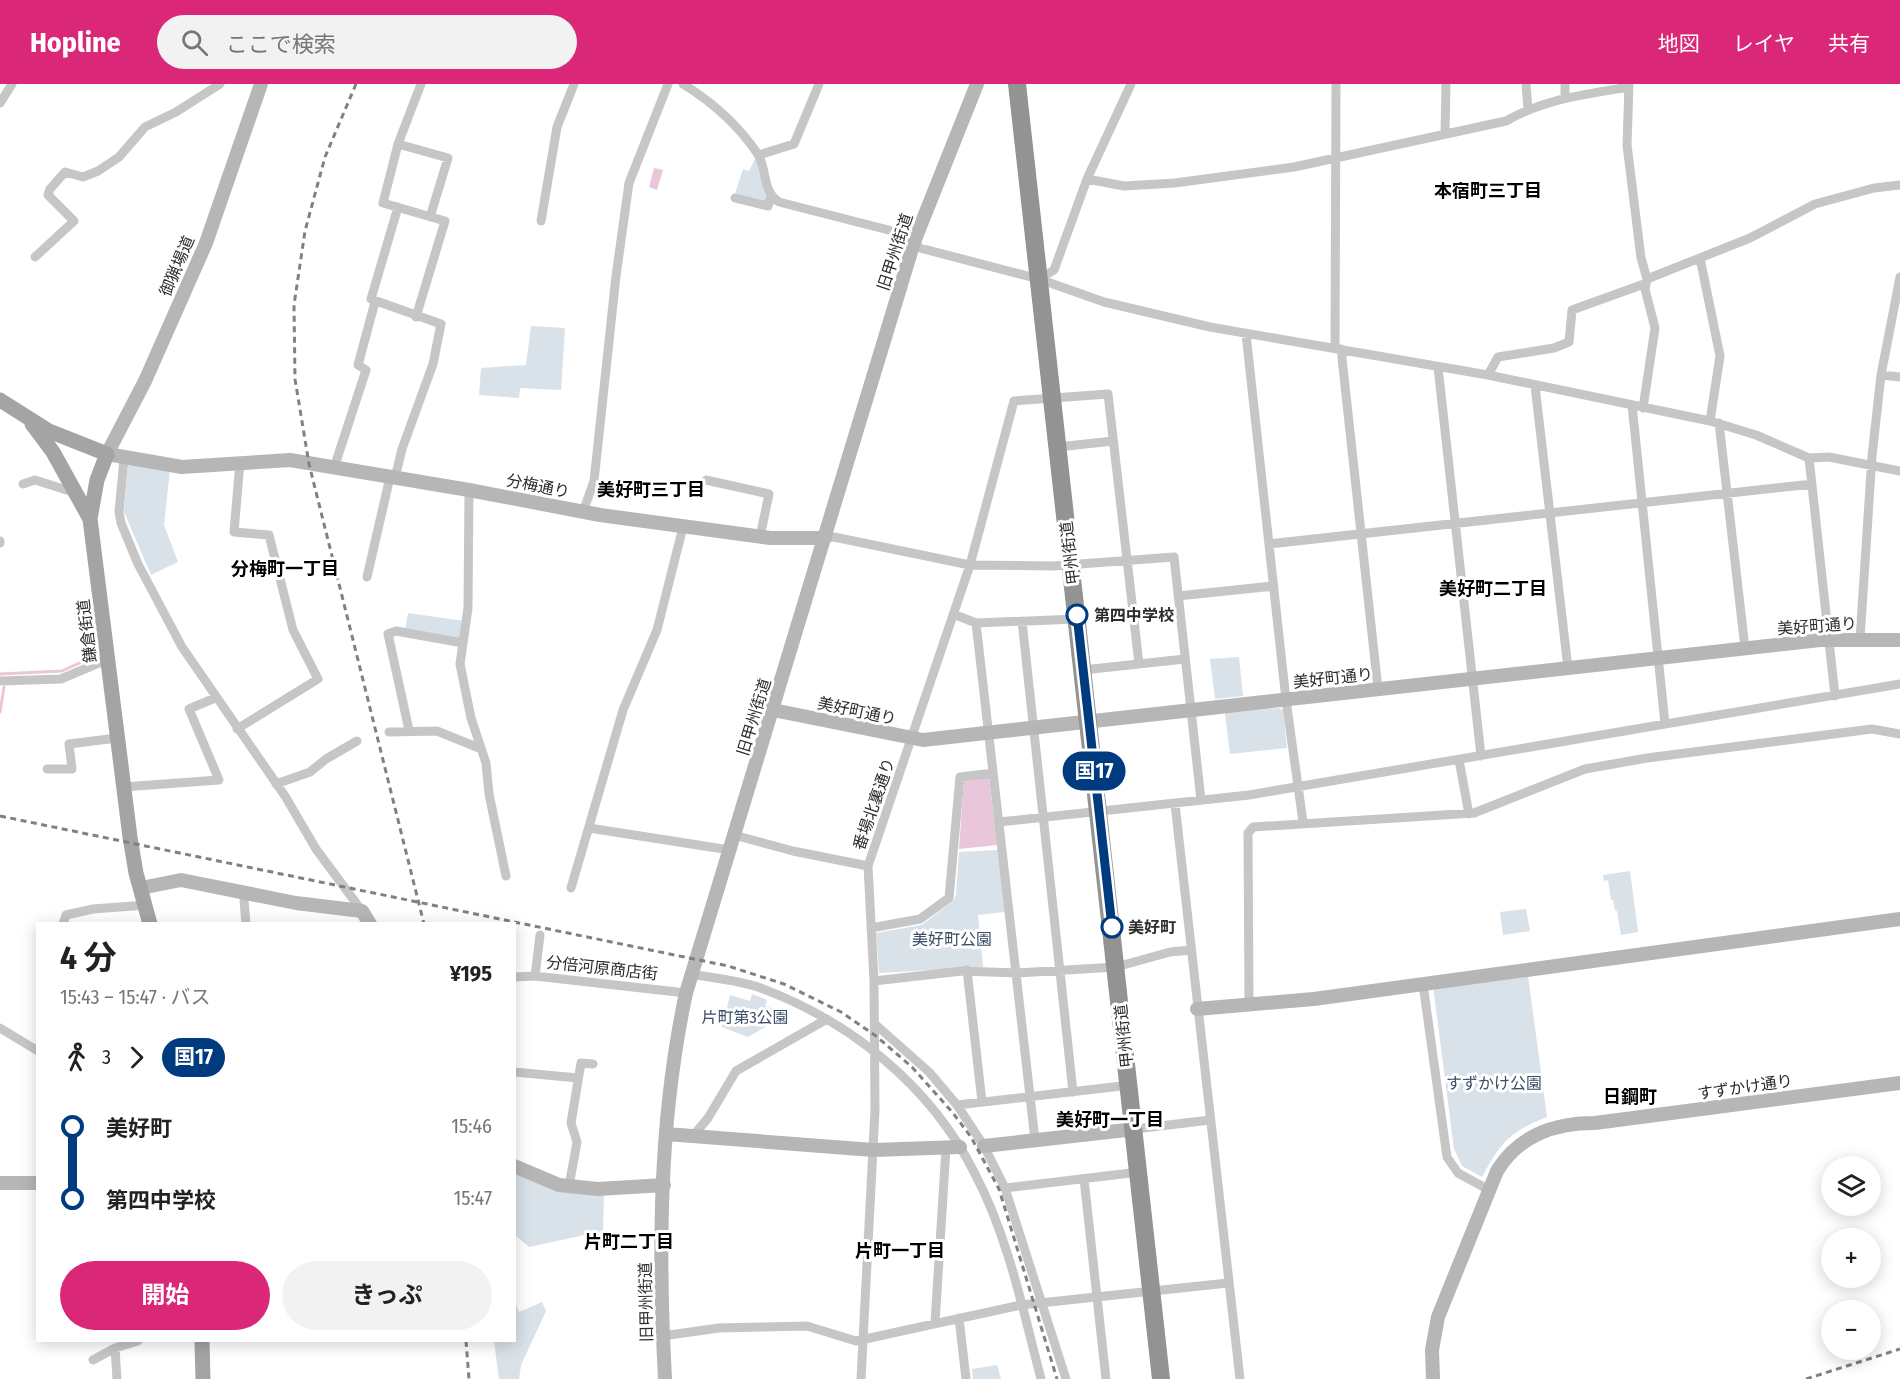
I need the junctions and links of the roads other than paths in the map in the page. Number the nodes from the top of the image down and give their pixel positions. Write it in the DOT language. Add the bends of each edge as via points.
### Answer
graph roads {
  1 [pos="12,84"];
  2 [pos="220,84"];
  3 [pos="261,84"];
  4 [pos="422,84"];
  5 [pos="574,84"];
  6 [pos="668,84"];
  7 [pos="683,84"];
  8 [pos="819,84"];
  9 [pos="977,84"];
  10 [pos="1017,84"];
  11 [pos="1131,84"];
  12 [pos="1336,84"];
  13 [pos="1446,84"];
  14 [pos="1526,84"];
  15 [pos="1565,84"];
  16 [pos="1629,86"];
  17 [pos="1564,98"];
  18 [pos="0,103"];
  19 [pos="1528,109"];
  20 [pos="1445,132"];
  21 [pos="398,144"];
  22 [pos="759,155"];
  23 [pos="1337,159"];
  24 [pos="1088,179"];
  25 [pos="1900,185"];
  26 [pos="771,196"];
  27 [pos="735,198"];
  28 [pos="398,207"];
  29 [pos="430,217"];
  30 [pos="541,220"];
  31 [pos="914,242"];
  32 [pos="35,257"];
  33 [pos="1700,258"];
  34 [pos="1900,276"];
  35 [pos="1039,279"];
  36 [pos="1645,281"];
  37 [pos="375,302"];
  38 [pos="416,317"];
  39 [pos="1246,334"];
  40 [pos="1338,349"];
  41 [pos="1438,367"];
  42 [pos="1488,375"];
  43 [pos="1881,375"];
  44 [pos="1900,376"];
  45 [pos="1535,386"];
  46 [pos="1052,397"];
  47 [pos="0,400"];
  48 [pos="1632,405"];
  49 [pos="1643,408"];
  50 [pos="28,419"];
  51 [pos="1714,422"];
  52 [pos="1113,441"];
  53 [pos="1058,447"];
  54 [pos="107,454"];
  55 [pos="1809,458"];
  56 [pos="124,459"];
  57 [pos="240,462"];
  58 [pos="1872,464"];
  59 [pos="334,468"];
  60 [pos="1900,471"];
  61 [pos="393,477"];
  62 [pos="706,480"];
  63 [pos="23,484"];
  64 [pos="1812,484"];
  65 [pos="469,490"];
  66 [pos="1726,493"];
  67 [pos="78,494"];
  68 [pos="1641,503"];
  69 [pos="583,512"];
  70 [pos="1550,513"];
  71 [pos="90,519"];
  72 [pos="1455,523"];
  73 [pos="683,527"];
  74 [pos="1361,534"];
  75 [pos="760,537"];
  76 [pos="825,538"];
  77 [pos="1269,544"];
  78 [pos="1128,561"];
  79 [pos="1079,564"];
  80 [pos="970,565"];
  81 [pos="367,577"];
  82 [pos="1273,586"];
  83 [pos="1179,596"];
  84 [pos="953,614"];
  85 [pos="1077,619"];
  86 [pos="1022,621"];
  87 [pos="976,623"];
  88 [pos="1860,639"];
  89 [pos="1829,640"];
  90 [pos="1900,640"];
  91 [pos="463,643"];
  92 [pos="1745,648"];
  93 [pos="1658,658"];
  94 [pos="108,659"];
  95 [pos="1185,659"];
  96 [pos="1139,664"];
  97 [pos="1568,668"];
  98 [pos="1083,670"];
  99 [pos="1472,679"];
  100 [pos="0,681"];
  101 [pos="1900,684"];
  102 [pos="1378,689"];
  103 [pos="1835,696"];
  104 [pos="215,698"];
  105 [pos="1286,700"];
  106 [pos="773,710"];
  107 [pos="1191,710"];
  108 [pos="1088,722"];
  109 [pos="1665,724"];
  110 [pos="1033,728"];
  111 [pos="237,729"];
  112 [pos="409,730"];
  113 [pos="389,732"];
  114 [pos="989,733"];
  115 [pos="1900,734"];
  116 [pos="117,738"];
  117 [pos="912,740"];
  118 [pos="357,741"];
  119 [pos="479,748"];
  120 [pos="1481,756"];
  121 [pos="1459,760"];
  122 [pos="47,770"];
  123 [pos="993,773"];
  124 [pos="276,784"];
  125 [pos="123,787"];
  126 [pos="1297,787"];
  127 [pos="1201,801"];
  128 [pos="1174,804"];
  129 [pos="1099,812"];
  130 [pos="1469,814"];
  131 [pos="1043,818"];
  132 [pos="999,822"];
  133 [pos="1303,822"];
  134 [pos="589,828"];
  135 [pos="734,835"];
  136 [pos="730,850"];
  137 [pos="868,866"];
  138 [pos="506,876"];
  139 [pos="141,888"];
  140 [pos="571,888"];
  141 [pos="244,901"];
  142 [pos="146,905"];
  143 [pos="362,911"];
  144 [pos="1900,919"];
  145 [pos="64,922"];
  146 [pos="150,922"];
  147 [pos="246,922"];
  148 [pos="369,922"];
  149 [pos="871,928"];
  150 [pos="540,935"];
  151 [pos="1191,950"];
  152 [pos="1116,967"];
  153 [pos="967,970"];
  154 [pos="1061,971"];
  155 [pos="1017,973"];
  156 [pos="691,974"];
  157 [pos="535,976"];
  158 [pos="516,977"];
  159 [pos="874,981"];
  160 [pos="1423,984"];
  161 [pos="686,993"];
  162 [pos="1249,1004"];
  163 [pos="1197,1009"];
  164 [pos="827,1019"];
  165 [pos="876,1025"];
  166 [pos="0,1028"];
  167 [pos="36,1051"];
  168 [pos="875,1052"];
  169 [pos="593,1064"];
  170 [pos="516,1072"];
  171 [pos="578,1078"];
  172 [pos="1900,1083"];
  173 [pos="1130,1085"];
  174 [pos="1073,1092"];
  175 [pos="1029,1097"];
  176 [pos="982,1102"];
  177 [pos="957,1105"];
  178 [pos="1210,1120"];
  179 [pos="1135,1129"];
  180 [pos="666,1134"];
  181 [pos="693,1136"];
  182 [pos="1035,1140"];
  183 [pos="984,1146"];
  184 [pos="960,1147"];
  185 [pos="946,1148"];
  186 [pos="873,1150"];
  187 [pos="516,1167"];
  188 [pos="1139,1172"];
  189 [pos="1083,1179"];
  190 [pos="0,1183"];
  191 [pos="36,1183"];
  192 [pos="664,1185"];
  193 [pos="569,1186"];
  194 [pos="1005,1188"];
  195 [pos="1491,1191"];
  196 [pos="1228,1283"];
  197 [pos="1153,1291"];
  198 [pos="1097,1296"];
  199 [pos="1041,1302"];
  200 [pos="1021,1305"];
  201 [pos="959,1318"];
  202 [pos="935,1323"];
  203 [pos="662,1336"];
  204 [pos="863,1340"];
  205 [pos="135,1342"];
  206 [pos="202,1342"];
  207 [pos="116,1348"];
  208 [pos="93,1360"];
  209 [pos="117,1379"];
  210 [pos="203,1379"];
  211 [pos="665,1379"];
  212 [pos="861,1379"];
  213 [pos="966,1379"];
  214 [pos="1041,1379"];
  215 [pos="1066,1379"];
  216 [pos="1106,1379"];
  217 [pos="1161,1379"];
  218 [pos="1240,1379"];
  219 [pos="1433,1379"];
  1 -- 18 [label="street"];
  2 -- 32 [label="street" via="145,127 119,157 98,171 83,177 65,172 48,195 74,220"];
  3 -- 54 [label="street, 御猟場道" via="206,243"];
  4 -- 21 [label="street"];
  5 -- 30 [label="street" via="557,127"];
  6 -- 69 [label="street" via="629,183 594,481"];
  7 -- 22 [label="street" via="711,101"];
  8 -- 22 [label="street" via="794,144"];
  9 -- 31 [label="street, 旧甲州街道"];
  10 -- 35 [label="highway, 甲州街道"];
  11 -- 24 [label="street"];
  12 -- 23 [label="street"];
  13 -- 20 [label="street"];
  14 -- 19 [label="street"];
  15 -- 17 [label="street"];
  16 -- 17 [label="street"];
  16 -- 36 [label="street" via="1627,146"];
  17 -- 19 [label="street"];
  19 -- 20 [label="street" via="1506,121"];
  20 -- 23 [label="street"];
  21 -- 28 [label="street" via="383,203"];
  21 -- 29 [label="street" via="448,158"];
  22 -- 26 [label="street"];
  23 -- 24 [label="street" via="1175,183 1124,186"];
  23 -- 40 [label="street"];
  24 -- 35 [label="street" via="1054,270"];
  25 -- 33 [label="street" via="1815,204 1750,238"];
  26 -- 27 [label="street" via="768,206"];
  26 -- 31 [label="street" via="779,202 908,235"];
  28 -- 29 [label="street"];
  28 -- 37 [label="street" via="371,299"];
  29 -- 38 [label="street" via="445,221"];
  31 -- 35 [label="street" via="920,248"];
  31 -- 76 [label="street, 旧甲州街道"];
  33 -- 36 [label="street"];
  33 -- 51 [label="street" via="1720,356"];
  34 -- 43 [label="street"];
  35 -- 39 [label="street" via="1104,302"];
  35 -- 46 [label="highway, 甲州街道"];
  36 -- 42 [label="street" via="1572,310 1569,342 1498,357"];
  36 -- 49 [label="street" via="1655,328"];
  37 -- 38 [label="street"];
  37 -- 59 [label="street" via="358,365 366,370"];
  38 -- 61 [label="street" via="441,324 433,364"];
  39 -- 40 [label="street"];
  39 -- 77 [label="street"];
  40 -- 41 [label="street"];
  40 -- 74 [label="street"];
  41 -- 42 [label="street"];
  41 -- 72 [label="street"];
  42 -- 45 [label="street"];
  43 -- 44 [label="street"];
  43 -- 58 [label="street"];
  45 -- 48 [label="street"];
  45 -- 70 [label="street"];
  46 -- 52 [label="street" via="1108,394"];
  46 -- 53 [label="highway, 甲州街道"];
  46 -- 80 [label="street, 番場北裏通り" via="1014,401"];
  47 -- 50 [label="main road"];
  48 -- 49 [label="street"];
  48 -- 68 [label="street"];
  49 -- 51 [label="street"];
  50 -- 54 [label="main road"];
  50 -- 67 [label="main road" via="54,452"];
  51 -- 55 [label="street"];
  51 -- 66 [label="street"];
  52 -- 53 [label="street"];
  52 -- 78 [label="street"];
  53 -- 79 [label="highway, 甲州街道"];
  54 -- 56 [label="street, 分梅通り"];
  54 -- 71 [label="main road, 鎌倉街道" via="97,480"];
  55 -- 58 [label="street"];
  55 -- 64 [label="street"];
  56 -- 57 [label="street, 分梅通り" via="182,467"];
  56 -- 104 [label="street" via="119,512 128,542 182,647"];
  57 -- 59 [label="street, 分梅通り" via="281,460"];
  57 -- 111 [label="street" via="234,532 269,535 293,630 318,679"];
  58 -- 60 [label="street"];
  58 -- 88 [label="street"];
  59 -- 61 [label="street, 分梅通り"];
  61 -- 65 [label="street, 分梅通り"];
  61 -- 81 [label="street"];
  62 -- 75 [label="street" via="769,494"];
  63 -- 67 [label="street" via="36,480"];
  64 -- 66 [label="street"];
  64 -- 89 [label="street"];
  65 -- 69 [label="street, 分梅通り"];
  65 -- 91 [label="street" via="470,571"];
  66 -- 68 [label="street"];
  66 -- 92 [label="street"];
  67 -- 71 [label="main road"];
  68 -- 70 [label="street"];
  68 -- 93 [label="street"];
  69 -- 73 [label="street, 分梅通り"];
  70 -- 72 [label="street"];
  70 -- 97 [label="street"];
  71 -- 94 [label="main road, 鎌倉街道"];
  72 -- 74 [label="street"];
  72 -- 99 [label="street"];
  73 -- 75 [label="street, 分梅通り"];
  73 -- 134 [label="street" via="657,630 623,710"];
  74 -- 77 [label="street"];
  74 -- 102 [label="street"];
  75 -- 76 [label="street, 分梅通り"];
  76 -- 80 [label="street, 分梅通り"];
  76 -- 106 [label="street, 旧甲州街道"];
  77 -- 82 [label="street"];
  78 -- 79 [label="street, 分梅通り"];
  78 -- 83 [label="street, 分梅通り" via="1174,558"];
  78 -- 96 [label="street"];
  79 -- 80 [label="street, 分梅通り"];
  79 -- 85 [label="highway, 甲州街道"];
  80 -- 84 [label="street, 番場北裏通り"];
  82 -- 83 [label="street"];
  82 -- 105 [label="street"];
  83 -- 95 [label="street"];
  84 -- 87 [label="street"];
  84 -- 117 [label="street, 番場北裏通り"];
  85 -- 86 [label="street"];
  85 -- 98 [label="highway, 甲州街道"];
  86 -- 87 [label="street"];
  86 -- 110 [label="street"];
  87 -- 114 [label="street"];
  88 -- 89 [label="street, 美好町通り"];
  88 -- 90 [label="street, 美好町通り"];
  89 -- 92 [label="street, 美好町通り"];
  89 -- 103 [label="street"];
  91 -- 112 [label="street" via="388,634"];
  91 -- 119 [label="street" via="462,680"];
  92 -- 93 [label="street, 美好町通り"];
  93 -- 97 [label="street, 美好町通り"];
  93 -- 109 [label="street"];
  94 -- 100 [label="street" via="60,679"];
  94 -- 116 [label="main road, 鎌倉街道"];
  95 -- 96 [label="street"];
  95 -- 107 [label="street"];
  96 -- 98 [label="street"];
  97 -- 99 [label="street, 美好町通り"];
  98 -- 108 [label="highway, 甲州街道"];
  99 -- 102 [label="street, 美好町通り"];
  99 -- 120 [label="street"];
  101 -- 103 [label="street"];
  102 -- 105 [label="street, 美好町通り"];
  103 -- 109 [label="street"];
  104 -- 111 [label="street"];
  104 -- 125 [label="street" via="189,709 219,780"];
  105 -- 107 [label="street, 美好町通り"];
  105 -- 126 [label="street"];
  106 -- 117 [label="street, 美好町通り"];
  106 -- 135 [label="street, 旧甲州街道"];
  107 -- 108 [label="street, 美好町通り"];
  107 -- 127 [label="street"];
  108 -- 110 [label="street, 美好町通り"];
  108 -- 129 [label="highway, 甲州街道"];
  109 -- 120 [label="street"];
  110 -- 114 [label="street, 美好町通り"];
  110 -- 131 [label="street"];
  111 -- 124 [label="street"];
  112 -- 113 [label="street"];
  112 -- 119 [label="street" via="437,731"];
  114 -- 117 [label="street, 美好町通り"];
  114 -- 123 [label="street"];
  115 -- 130 [label="street" via="1872,729 1585,769"];
  116 -- 122 [label="street" via="69,744 72,769"];
  116 -- 125 [label="main road, 鎌倉街道"];
  117 -- 137 [label="street, 番場北裏通り"];
  118 -- 124 [label="street" via="310,772"];
  119 -- 138 [label="street" via="486,763"];
  120 -- 121 [label="street"];
  121 -- 126 [label="street"];
  121 -- 130 [label="street"];
  123 -- 132 [label="street"];
  123 -- 149 [label="street" via="960,777 949,898 920,919"];
  124 -- 143 [label="street" via="316,849"];
  125 -- 139 [label="main road, 鎌倉街道"];
  126 -- 127 [label="street"];
  126 -- 133 [label="street"];
  127 -- 128 [label="street"];
  128 -- 129 [label="street"];
  128 -- 151 [label="street"];
  129 -- 131 [label="street"];
  129 -- 152 [label="highway, 甲州街道"];
  130 -- 133 [label="street"];
  131 -- 132 [label="street"];
  131 -- 154 [label="street"];
  132 -- 155 [label="street"];
  133 -- 162 [label="street" via="1258,825 1248,832"];
  134 -- 136 [label="street"];
  134 -- 140 [label="street"];
  135 -- 136 [label="street, 旧甲州街道"];
  135 -- 137 [label="street"];
  136 -- 156 [label="street, 旧甲州街道"];
  137 -- 149 [label="street, 番場北裏通り"];
  139 -- 142 [label="main road, 鎌倉街道"];
  139 -- 143 [label="street" via="181,880 296,903"];
  141 -- 147 [label="street"];
  142 -- 145 [label="street" via="93,909 66,915"];
  142 -- 146 [label="main road, 鎌倉街道"];
  143 -- 148 [label="street"];
  144 -- 160 [label="street"];
  149 -- 159 [label="street, 番場北裏通り"];
  150 -- 157 [label="street"];
  151 -- 152 [label="street"];
  151 -- 163 [label="street"];
  152 -- 154 [label="street"];
  152 -- 173 [label="highway, 甲州街道"];
  153 -- 155 [label="street"];
  153 -- 159 [label="street"];
  153 -- 176 [label="street"];
  154 -- 155 [label="street"];
  154 -- 174 [label="street"];
  155 -- 175 [label="street"];
  156 -- 161 [label="street, 旧甲州街道"];
  156 -- 164 [label="street" via="756,987"];
  157 -- 158 [label="street, 分倍河原商店街"];
  157 -- 161 [label="street, 分倍河原商店街"];
  159 -- 165 [label="street, 番場北裏通り"];
  160 -- 162 [label="street"];
  160 -- 195 [label="street" via="1447,1157 1458,1173"];
  161 -- 180 [label="street, 旧甲州街道" via="667,1099"];
  162 -- 163 [label="street"];
  163 -- 178 [label="street"];
  164 -- 168 [label="street"];
  164 -- 181 [label="street" via="736,1071"];
  165 -- 168 [label="street, 番場北裏通り"];
  165 -- 177 [label="street" via="922,1065"];
  166 -- 167 [label="street"];
  168 -- 184 [label="street" via="921,1095"];
  168 -- 186 [label="street, 番場北裏通り"];
  169 -- 171 [label="street" via="580,1063"];
  170 -- 171 [label="street"];
  171 -- 193 [label="street" via="572,1123 577,1142"];
  172 -- 195 [label="street, すずかけ通り" via="1556,1127 1528,1139 1502,1165"];
  173 -- 174 [label="street"];
  173 -- 179 [label="highway, 甲州街道"];
  174 -- 175 [label="street"];
  175 -- 176 [label="street"];
  175 -- 182 [label="street"];
  176 -- 177 [label="street"];
  177 -- 183 [label="street"];
  178 -- 179 [label="street"];
  178 -- 196 [label="street"];
  179 -- 182 [label="street"];
  179 -- 188 [label="highway, 甲州街道"];
  180 -- 181 [label="street"];
  180 -- 192 [label="street, 旧甲州街道"];
  181 -- 186 [label="street"];
  182 -- 183 [label="street"];
  183 -- 194 [label="street"];
  184 -- 185 [label="street"];
  184 -- 200 [label="street" via="996,1221"];
  185 -- 186 [label="street"];
  185 -- 202 [label="street"];
  186 -- 204 [label="street, 番場北裏通り"];
  187 -- 193 [label="street"];
  188 -- 189 [label="street"];
  188 -- 197 [label="highway, 甲州街道"];
  189 -- 194 [label="street"];
  189 -- 198 [label="street"];
  190 -- 191 [label="street"];
  192 -- 193 [label="street" via="598,1189"];
  192 -- 203 [label="street, 旧甲州街道"];
  194 -- 199 [label="street"];
  195 -- 219 [label="street, すずかけ通り" via="1438,1317 1432,1350"];
  196 -- 197 [label="street"];
  196 -- 218 [label="street"];
  197 -- 198 [label="street"];
  197 -- 217 [label="highway, 甲州街道"];
  198 -- 199 [label="street"];
  198 -- 216 [label="street"];
  199 -- 200 [label="street"];
  199 -- 215 [label="street"];
  200 -- 201 [label="street"];
  200 -- 214 [label="street"];
  201 -- 202 [label="street"];
  201 -- 213 [label="street"];
  202 -- 204 [label="street"];
  203 -- 204 [label="street" via="719,1328 807,1326"];
  203 -- 211 [label="street, 旧甲州街道"];
  204 -- 212 [label="street, 番場北裏通り"];
  205 -- 207 [label="street"];
  206 -- 210 [label="main road"];
  207 -- 208 [label="street"];
  207 -- 209 [label="street"];
}
